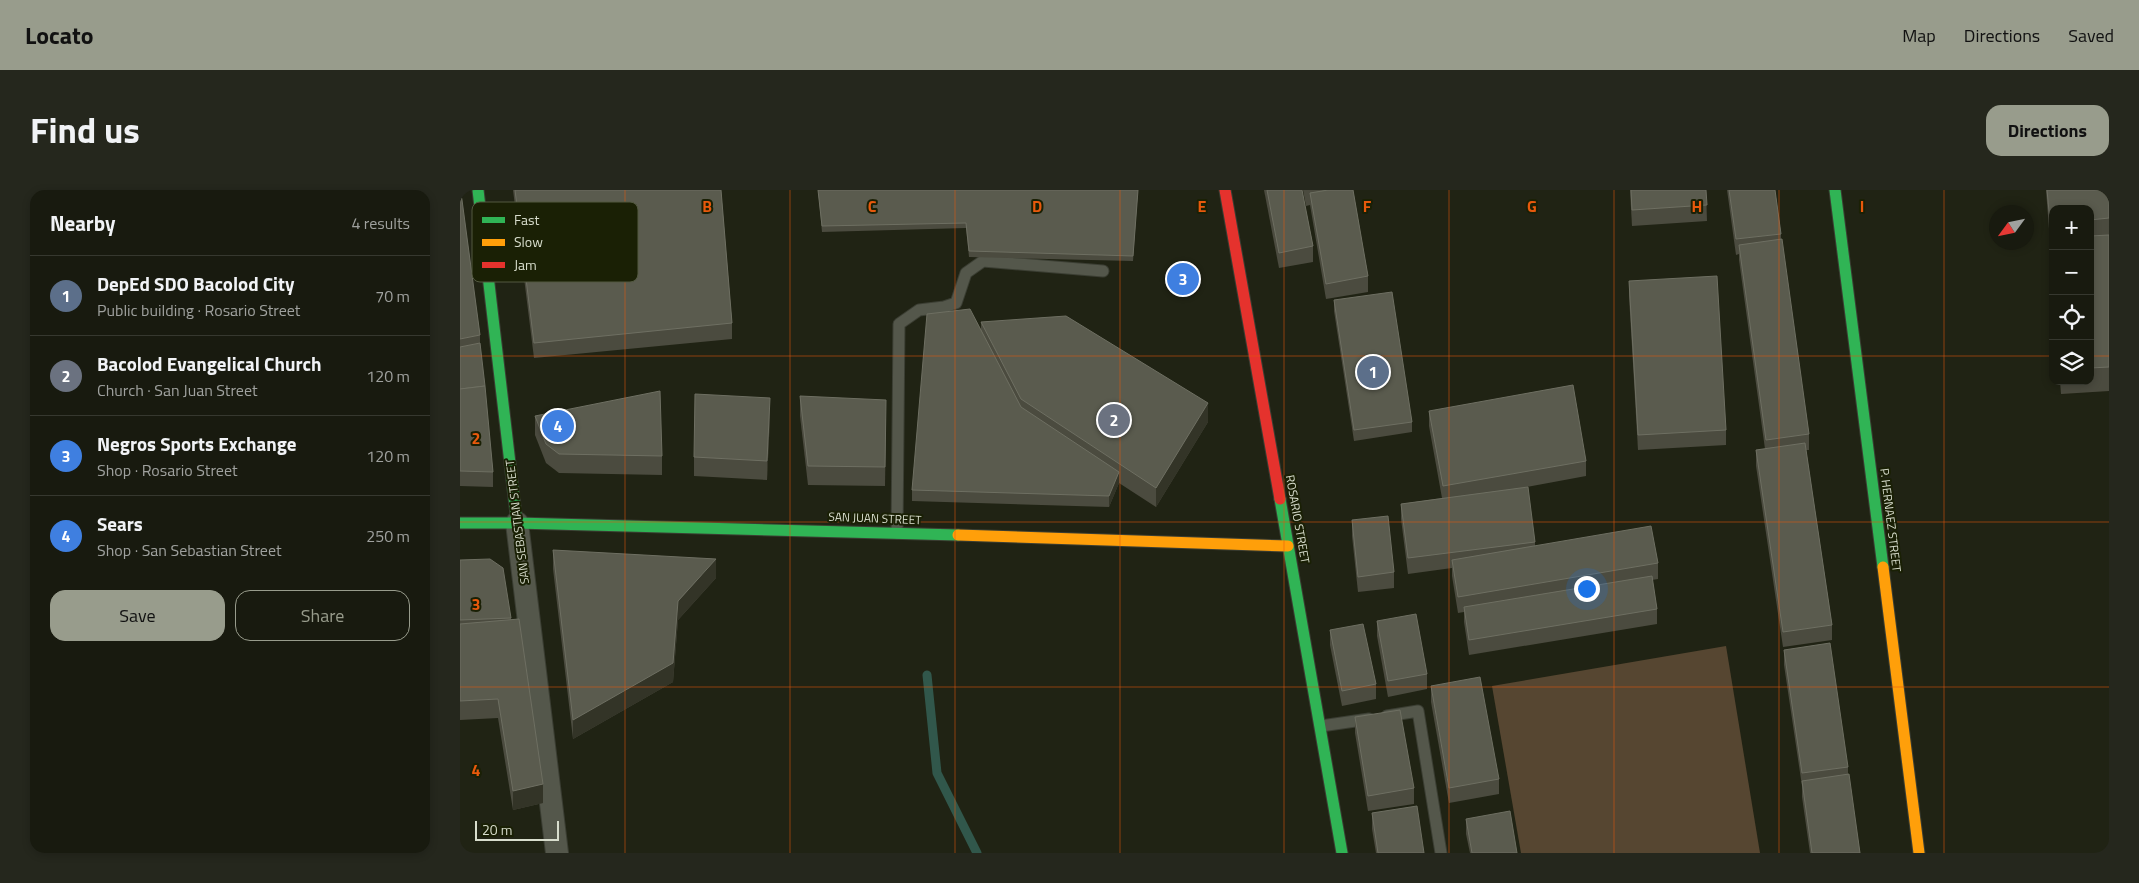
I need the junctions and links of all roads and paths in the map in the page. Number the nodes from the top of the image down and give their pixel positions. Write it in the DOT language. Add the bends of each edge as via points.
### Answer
graph roads {
  1 [pos="1225,190"];
  2 [pos="1834,190"];
  3 [pos="1103,271"];
  4 [pos="489,282"];
  5 [pos="460,523"];
  6 [pos="517,523"];
  7 [pos="897,532"];
  8 [pos="1288,546"];
  9 [pos="1321,726"];
  10 [pos="557,853"];
  11 [pos="1342,853"];
  12 [pos="1441,853"];
  13 [pos="1919,853"];
  1 -- 8 [label="street, ROSARIO STREET"];
  2 -- 13 [label="street, P. HERNAEZ STREET"];
  3 -- 7 [label="lane" via="983,261 966,273 956,303 919,310 899,324"];
  4 -- 6 [label="street, SAN SEBASTIAN STREET"];
  5 -- 6 [label="street, SAN JUAN STREET"];
  6 -- 7 [label="street, SAN JUAN STREET"];
  6 -- 10 [label="street, SAN SEBASTIAN STREET"];
  7 -- 8 [label="street, SAN JUAN STREET"];
  8 -- 9 [label="street, ROSARIO STREET"];
  9 -- 11 [label="street, ROSARIO STREET"];
  9 -- 12 [label="lane" via="1418,711"];
}
